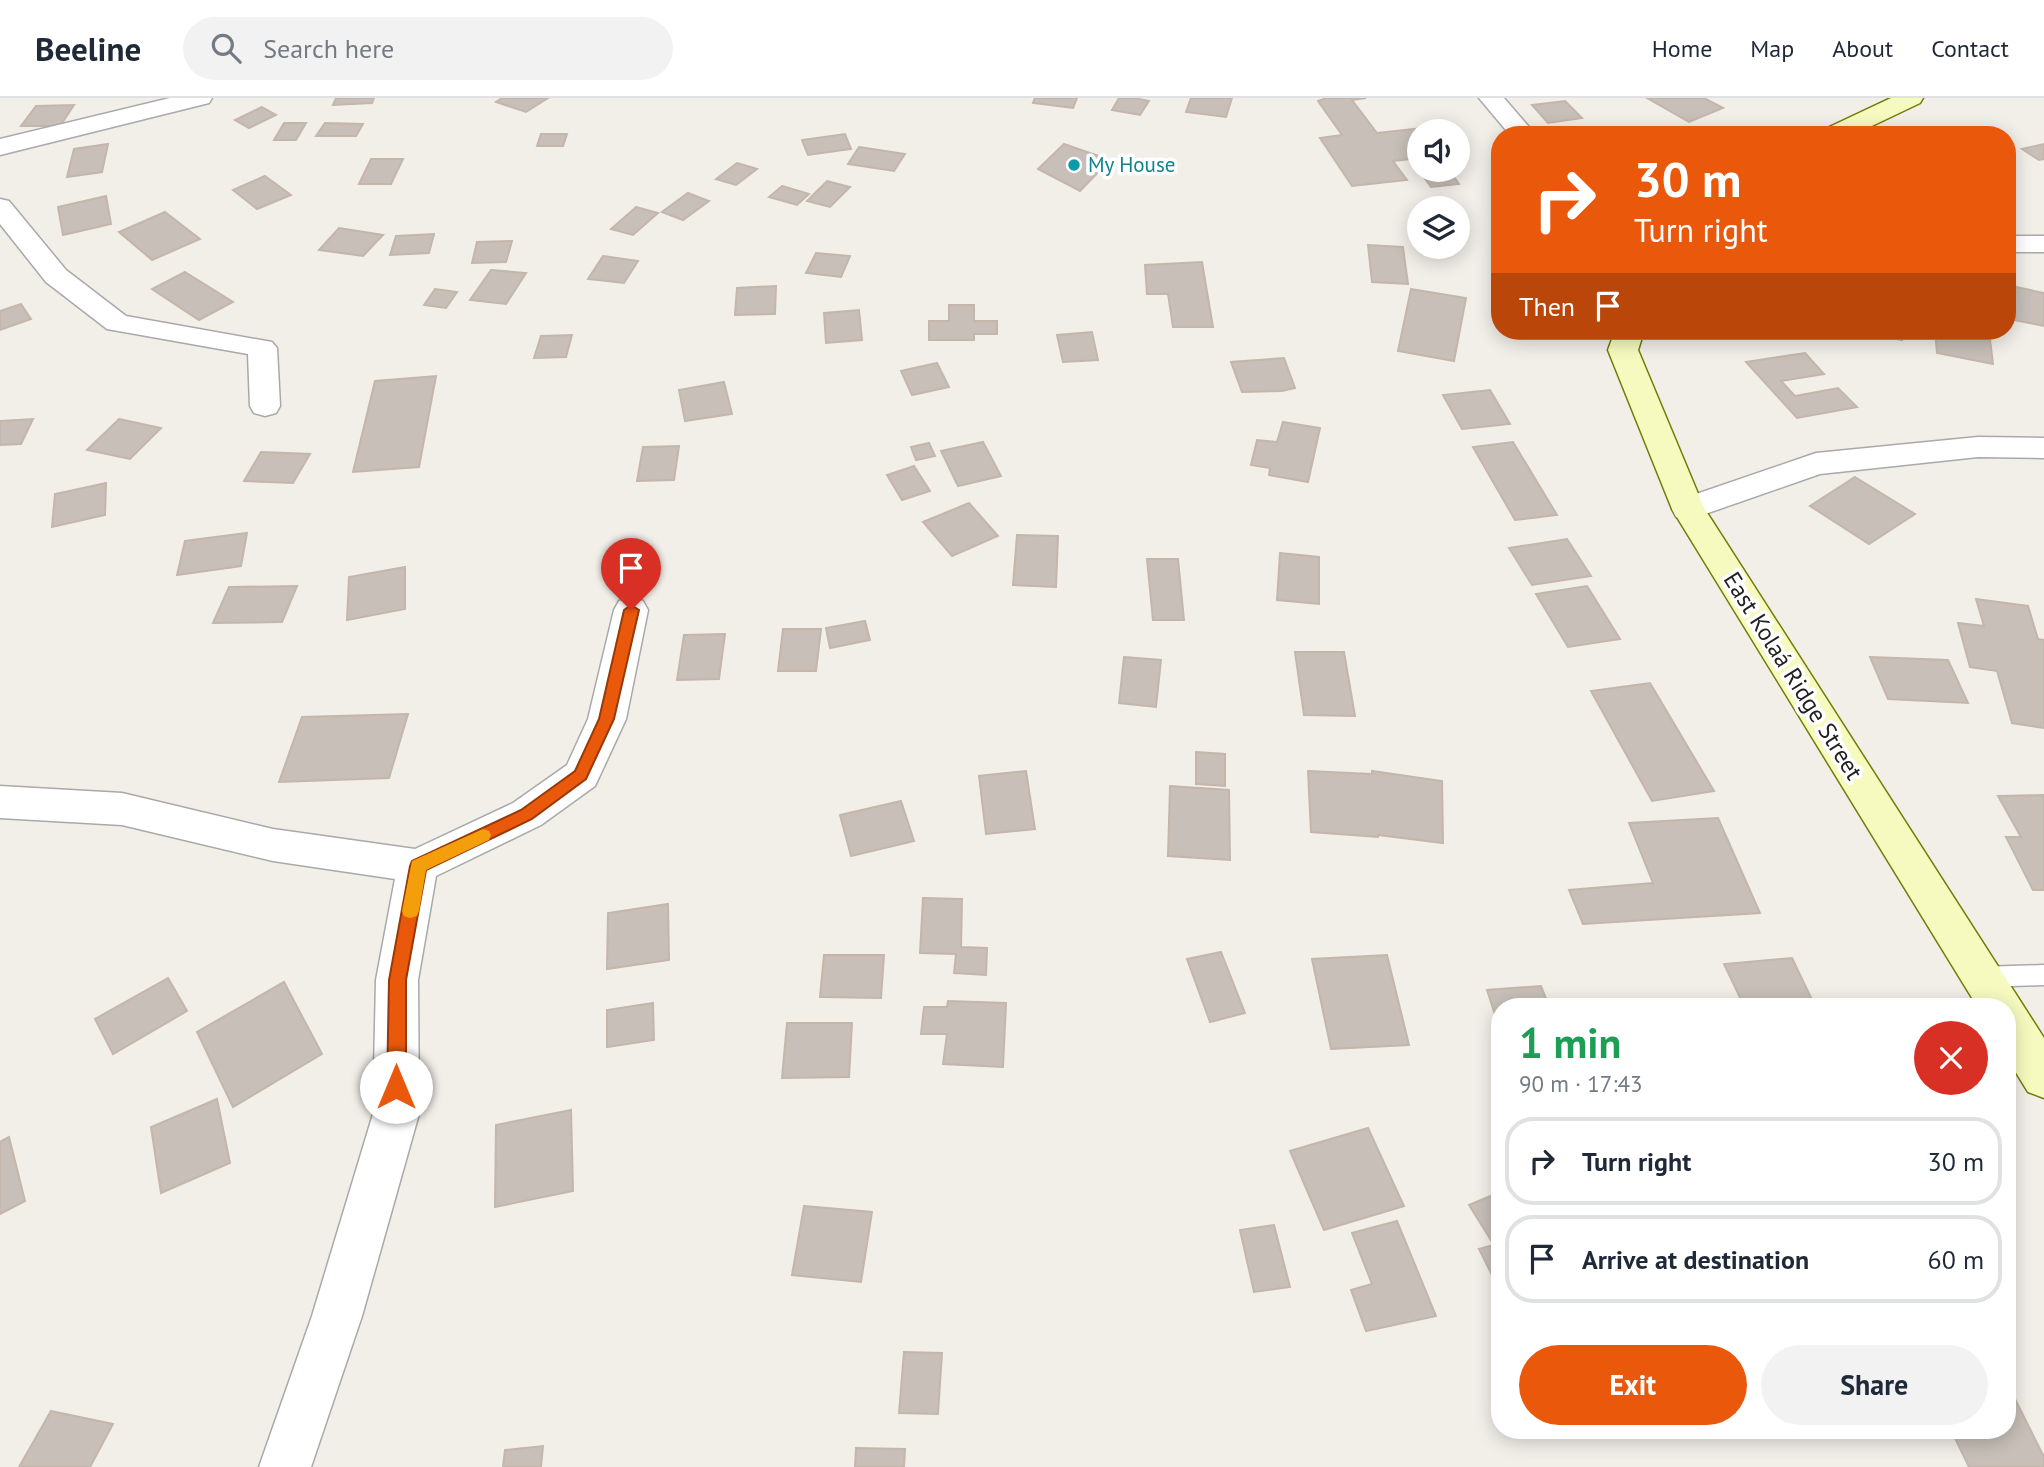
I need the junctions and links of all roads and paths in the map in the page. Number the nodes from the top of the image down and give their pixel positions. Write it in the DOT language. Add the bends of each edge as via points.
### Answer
graph roads {
  1 [pos="200,98"];
  2 [pos="1491,98"];
  3 [pos="1911,98"];
  4 [pos="1516,126"];
  5 [pos="1851,126"];
  6 [pos="0,147"];
  7 [pos="0,207"];
  8 [pos="2016,244"];
  9 [pos="2044,244"];
  10 [pos="1626,340"];
  11 [pos="265,406"];
  12 [pos="2044,448"];
  13 [pos="1688,509"];
  14 [pos="631,610"];
  15 [pos="0,802"];
  16 [pos="418,866"];
  17 [pos="2044,975"];
  18 [pos="1990,992"];
  19 [pos="2016,1032"];
  20 [pos="2044,1077"];
  21 [pos="285,1467"];
  1 -- 6 [label="street"];
  2 -- 4 [label="street"];
  3 -- 5 [label="street"];
  7 -- 11 [label="street" via="56,276 117,323 262,348"];
  8 -- 9 [label="street"];
  10 -- 13 [label="street, East Kolaá Ridge Street" via="1623,351"];
  12 -- 13 [label="street" via="1978,447 1816,464"];
  13 -- 18 [label="street, East Kolaá Ridge Street"];
  14 -- 16 [label="street" via="607,719 581,775 527,814"];
  15 -- 16 [label="street" via="122,809 273,845"];
  16 -- 21 [label="street" via="397,980 396,1114 337,1316"];
  17 -- 18 [label="lane"];
  19 -- 20 [label="street"];
}
